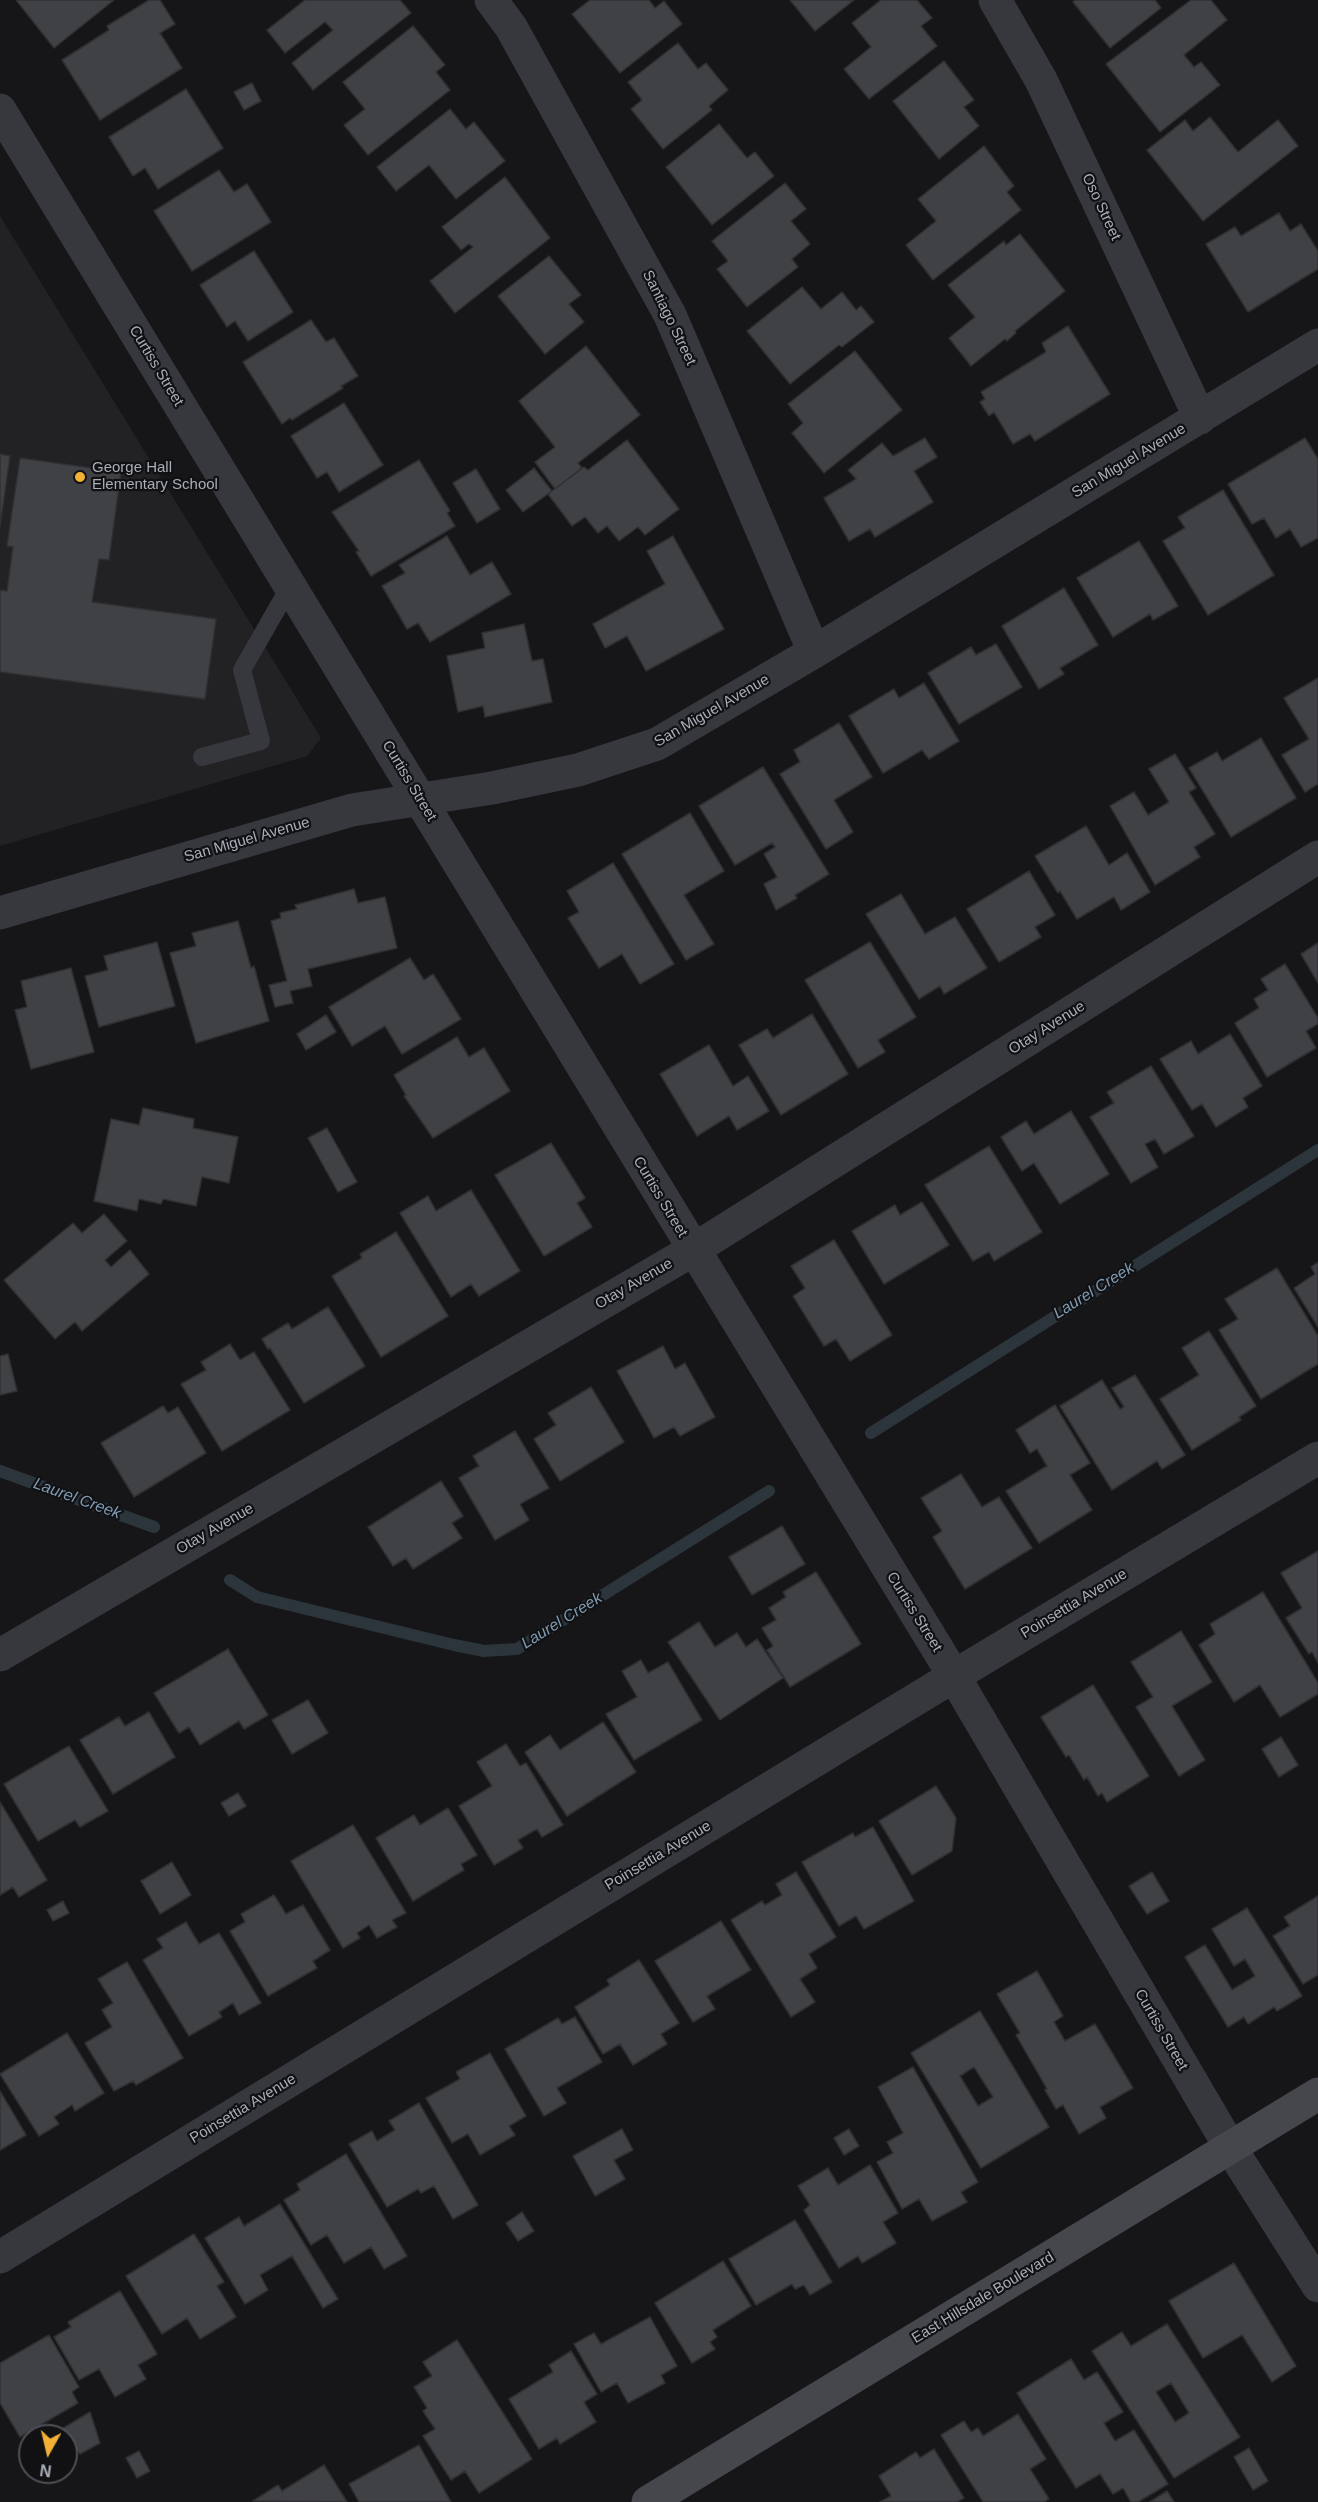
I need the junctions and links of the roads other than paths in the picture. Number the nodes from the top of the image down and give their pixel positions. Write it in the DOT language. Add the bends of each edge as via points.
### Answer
graph roads {
  1 [pos="491,0"];
  2 [pos="995,0"];
  3 [pos="0,110"];
  4 [pos="1318,345"];
  5 [pos="1200,418"];
  6 [pos="290,586"];
  7 [pos="814,652"];
  8 [pos="202,757"];
  9 [pos="421,800"];
  10 [pos="1318,857"];
  11 [pos="0,913"];
  12 [pos="693,1250"];
  13 [pos="1318,1458"];
  14 [pos="0,1655"];
  15 [pos="954,1676"];
  16 [pos="1318,2094"];
  17 [pos="1230,2147"];
  18 [pos="0,2257"];
  19 [pos="1318,2286"];
  20 [pos="648,2502"];
  1 -- 7 [label="street, Santiago Street" via="511,27 670,315"];
  2 -- 5 [label="street, Oso Street" via="1041,80"];
  3 -- 6 [label="street, Curtiss Street"];
  4 -- 5 [label="street, San Miguel Avenue"];
  5 -- 7 [label="street, San Miguel Avenue"];
  6 -- 8 [label="lane" via="242,670 261,741"];
  6 -- 9 [label="street, Curtiss Street"];
  7 -- 9 [label="street, San Miguel Avenue" via="657,744 578,770"];
  9 -- 11 [label="street, San Miguel Avenue" via="352,810"];
  9 -- 12 [label="street, Curtiss Street"];
  10 -- 12 [label="street, Otay Avenue"];
  12 -- 14 [label="street, Otay Avenue"];
  12 -- 15 [label="street, Curtiss Street"];
  13 -- 15 [label="street, Poinsettia Avenue"];
  15 -- 17 [label="street, Curtiss Street"];
  15 -- 18 [label="street, Poinsettia Avenue"];
  16 -- 17 [label="main road, East Hillsdale Boulevard"];
  17 -- 19 [label="street, Curtiss Street"];
  17 -- 20 [label="main road, East Hillsdale Boulevard"];
}
